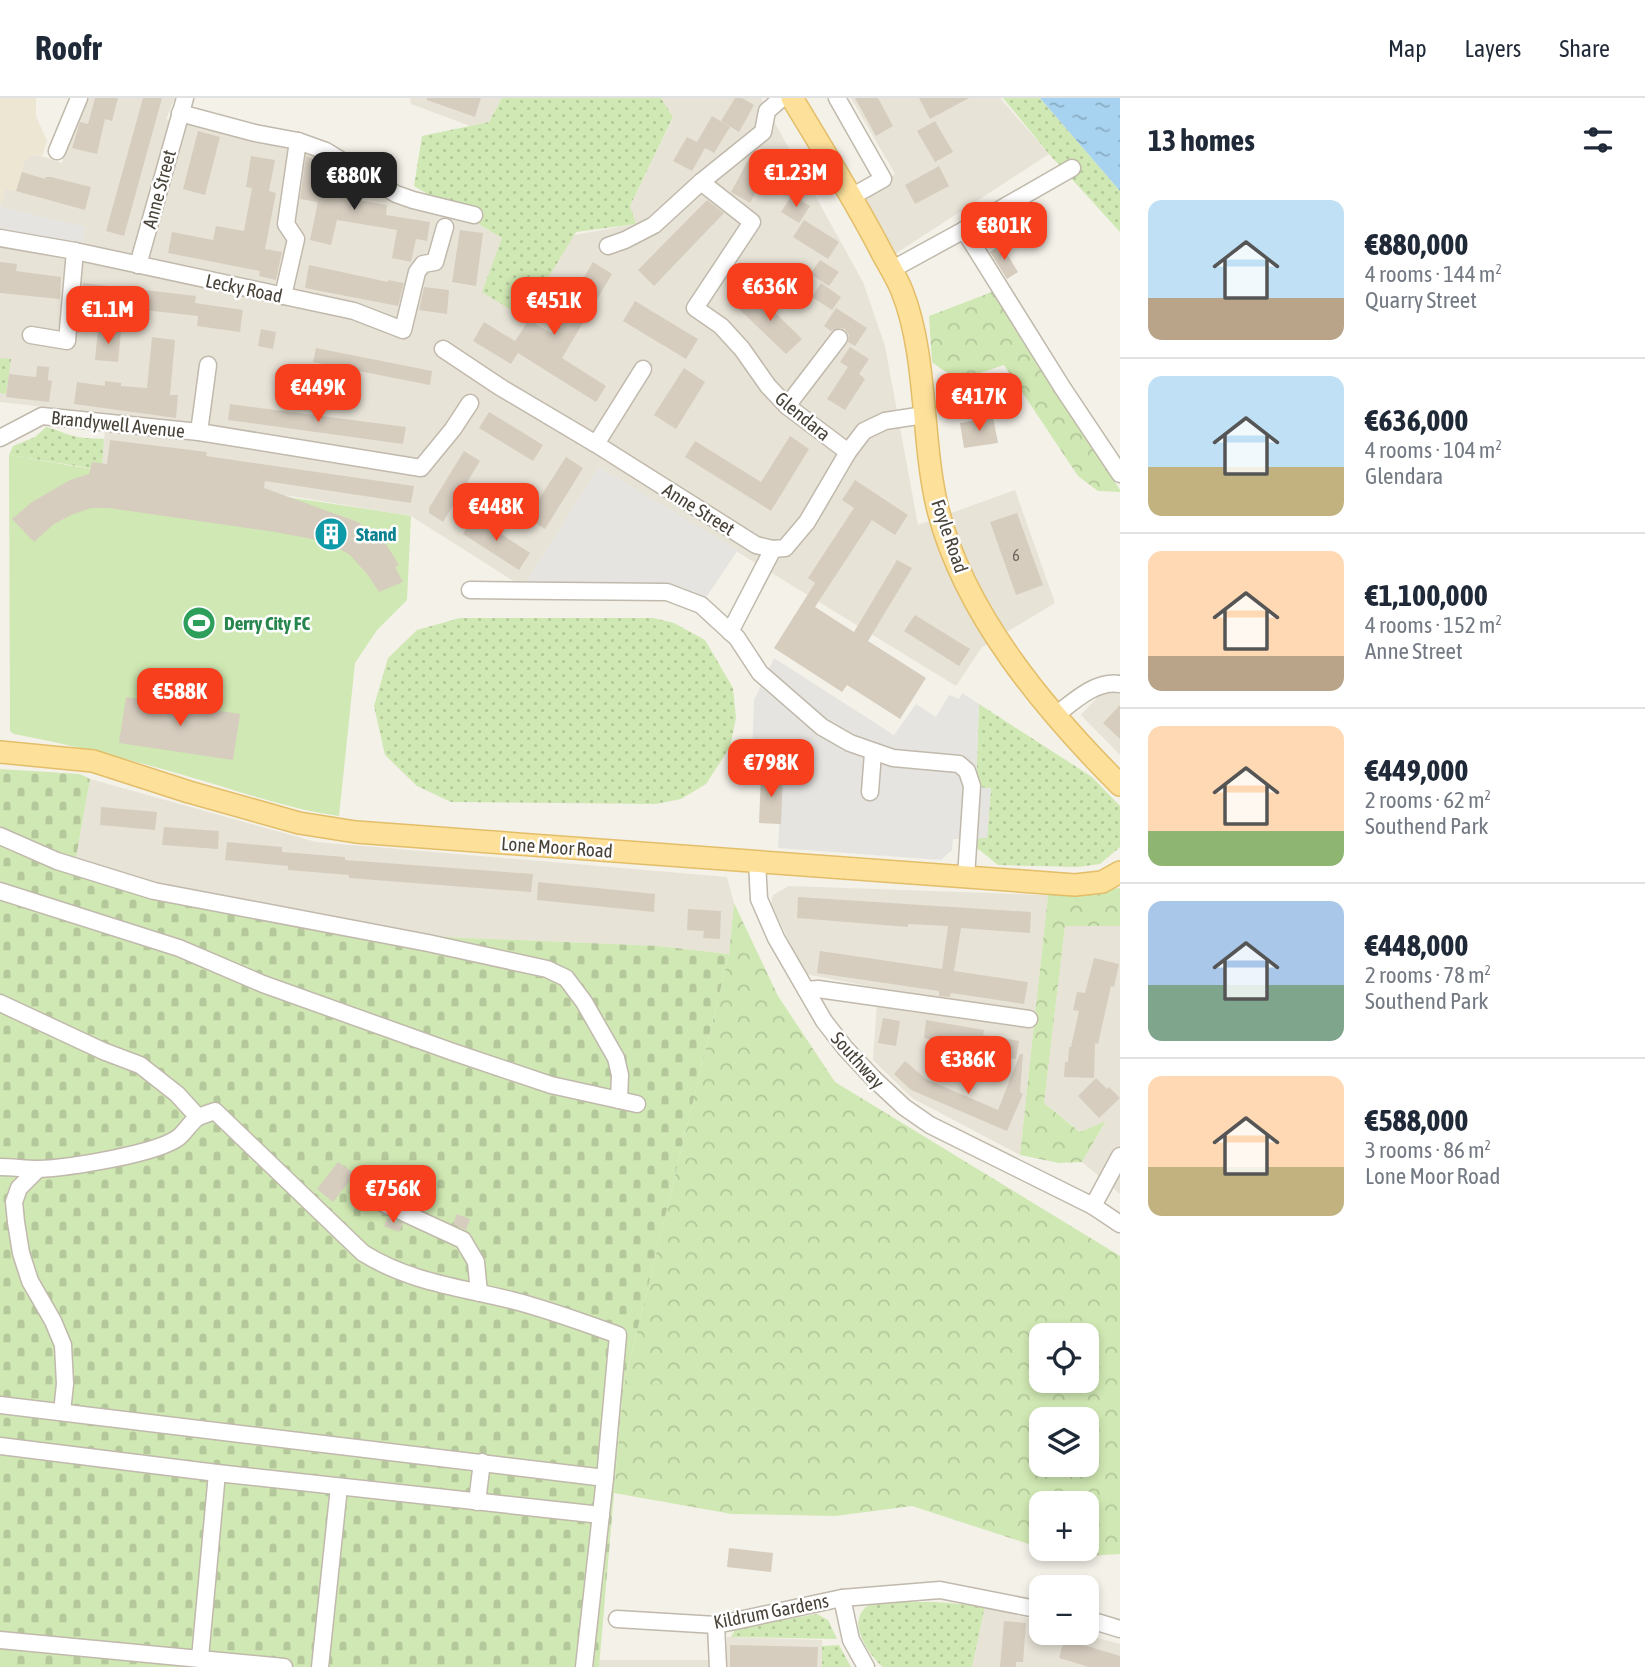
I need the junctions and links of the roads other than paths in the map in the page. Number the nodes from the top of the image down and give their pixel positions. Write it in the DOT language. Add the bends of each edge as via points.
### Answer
graph roads {
  1 [pos="79,98"];
  2 [pos="782,98"];
  3 [pos="792,98"];
  4 [pos="837,98"];
  5 [pos="182,106"];
  6 [pos="298,141"];
  7 [pos="57,151"];
  8 [pos="1072,168"];
  9 [pos="701,182"];
  10 [pos="851,197"];
  11 [pos="474,215"];
  12 [pos="445,228"];
  13 [pos="964,230"];
  14 [pos="0,238"];
  15 [pos="608,246"];
  16 [pos="75,251"];
  17 [pos="138,265"];
  18 [pos="891,270"];
  19 [pos="283,296"];
  20 [pos="31,334"];
  21 [pos="839,338"];
  22 [pos="443,349"];
  23 [pos="208,365"];
  24 [pos="643,369"];
  25 [pos="470,403"];
  26 [pos="787,406"];
  27 [pos="924,415"];
  28 [pos="199,432"];
  29 [pos="0,438"];
  30 [pos="596,444"];
  31 [pos="848,452"];
  32 [pos="1120,474"];
  33 [pos="773,549"];
  34 [pos="470,590"];
  35 [pos="730,632"];
  36 [pos="1120,684"];
  37 [pos="1056,715"];
  38 [pos="0,752"];
  39 [pos="873,753"];
  40 [pos="1120,785"];
  41 [pos="870,792"];
  42 [pos="0,836"];
  43 [pos="757,862"];
  44 [pos="1120,872"];
  45 [pos="966,877"];
  46 [pos="0,891"];
  47 [pos="806,990"];
  48 [pos="0,1003"];
  49 [pos="1028,1019"];
  50 [pos="619,1100"];
  51 [pos="636,1104"];
  52 [pos="198,1117"];
  53 [pos="1120,1156"];
  54 [pos="0,1167"];
  55 [pos="38,1169"];
  56 [pos="359,1192"];
  57 [pos="1093,1206"];
  58 [pos="1120,1224"];
  59 [pos="478,1293"];
  60 [pos="0,1405"];
  61 [pos="62,1412"];
  62 [pos="0,1446"];
  63 [pos="482,1462"];
  64 [pos="217,1473"];
  65 [pos="605,1478"];
  66 [pos="339,1487"];
  67 [pos="477,1502"];
  68 [pos="601,1515"];
  69 [pos="842,1598"];
  70 [pos="1029,1608"];
  71 [pos="617,1619"];
  72 [pos="1099,1623"];
  73 [pos="716,1625"];
  74 [pos="1120,1629"];
  75 [pos="0,1640"];
  76 [pos="200,1658"];
  77 [pos="153,1660"];
  78 [pos="284,1667"];
  79 [pos="320,1667"];
  80 [pos="584,1667"];
  81 [pos="718,1667"];
  82 [pos="866,1667"];
  1 -- 7 [label="street"];
  2 -- 9 [label="street" via="766,111 763,132"];
  3 -- 10 [label="main road, Foyle Road"];
  4 -- 10 [label="street" via="883,179"];
  5 -- 6 [label="street" via="255,133"];
  5 -- 17 [label="street, Anne Street"];
  6 -- 11 [label="street" via="326,151 396,194"];
  6 -- 19 [label="street" via="286,224 296,239"];
  8 -- 13 [label="street"];
  9 -- 15 [label="street" via="654,225"];
  9 -- 26 [label="street, Glendara" via="752,222 695,308 721,326"];
  10 -- 18 [label="main road, Foyle Road"];
  12 -- 19 [label="street, Lecky Road" via="435,262 423,264 417,272 403,330 354,311"];
  13 -- 18 [label="street"];
  13 -- 32 [label="street"];
  14 -- 16 [label="street, Lecky Road"];
  16 -- 17 [label="street, Lecky Road"];
  16 -- 20 [label="street" via="67,341"];
  17 -- 19 [label="street, Lecky Road"];
  18 -- 27 [label="main road, Foyle Road" via="913,333"];
  21 -- 26 [label="street"];
  22 -- 30 [label="street, Anne Street"];
  23 -- 28 [label="street"];
  24 -- 30 [label="street"];
  25 -- 28 [label="street, Brandywell Avenue" via="421,468"];
  26 -- 31 [label="street, Glendara"];
  27 -- 31 [label="street" via="885,421 864,431"];
  27 -- 37 [label="main road, Foyle Road" via="938,510 958,565 984,620"];
  28 -- 29 [label="street, Brandywell Avenue" via="42,416"];
  30 -- 33 [label="street, Anne Street" via="756,545"];
  31 -- 33 [label="street" via="807,522 785,548"];
  33 -- 35 [label="street"];
  34 -- 35 [label="street" via="667,592 701,605"];
  35 -- 39 [label="street" via="760,673 794,704 831,732"];
  36 -- 37 [label="street" via="1097,687"];
  37 -- 40 [label="main road, Foyle Road"];
  38 -- 43 [label="main road, Lone Moor Road" via="93,761 299,823 356,832"];
  39 -- 41 [label="street"];
  39 -- 45 [label="street" via="960,764 967,771 972,786"];
  42 -- 50 [label="street" via="57,861 155,891 547,969 566,978 616,1058"];
  43 -- 45 [label="main road, Lone Moor Road"];
  43 -- 47 [label="street, Southway" via="759,899"];
  44 -- 45 [label="main road, Lone Moor Road" via="1102,881 1075,885"];
  46 -- 50 [label="street" via="179,948 263,984 453,1052 551,1085"];
  47 -- 49 [label="street"];
  47 -- 57 [label="street, Southway" via="845,1048 904,1107 958,1140"];
  48 -- 52 [label="street" via="140,1065"];
  50 -- 51 [label="street"];
  52 -- 55 [label="street" via="180,1137 166,1144"];
  52 -- 59 [label="street" via="215,1111 374,1261 427,1281"];
  53 -- 57 [label="street"];
  54 -- 55 [label="street"];
  55 -- 61 [label="street" via="19,1188 16,1222 30,1281 63,1345"];
  56 -- 59 [label="street" via="463,1240 476,1262"];
  57 -- 58 [label="street, Southway"];
  59 -- 65 [label="street" via="547,1309 618,1335"];
  60 -- 61 [label="street"];
  61 -- 63 [label="street"];
  62 -- 64 [label="street"];
  63 -- 65 [label="street"];
  63 -- 67 [label="street"];
  64 -- 66 [label="street"];
  64 -- 76 [label="street"];
  65 -- 68 [label="street"];
  66 -- 67 [label="street"];
  66 -- 79 [label="street"];
  67 -- 68 [label="street"];
  68 -- 80 [label="street"];
  69 -- 70 [label="street, Kildrum Gardens" via="940,1590"];
  69 -- 73 [label="street, Kildrum Gardens"];
  69 -- 82 [label="street, Kildrum Gardens" via="851,1640"];
  71 -- 73 [label="street, Kildrum Gardens"];
  72 -- 74 [label="street"];
  73 -- 81 [label="street"];
  75 -- 77 [label="street"];
  76 -- 77 [label="street"];
  76 -- 78 [label="street"];
}
